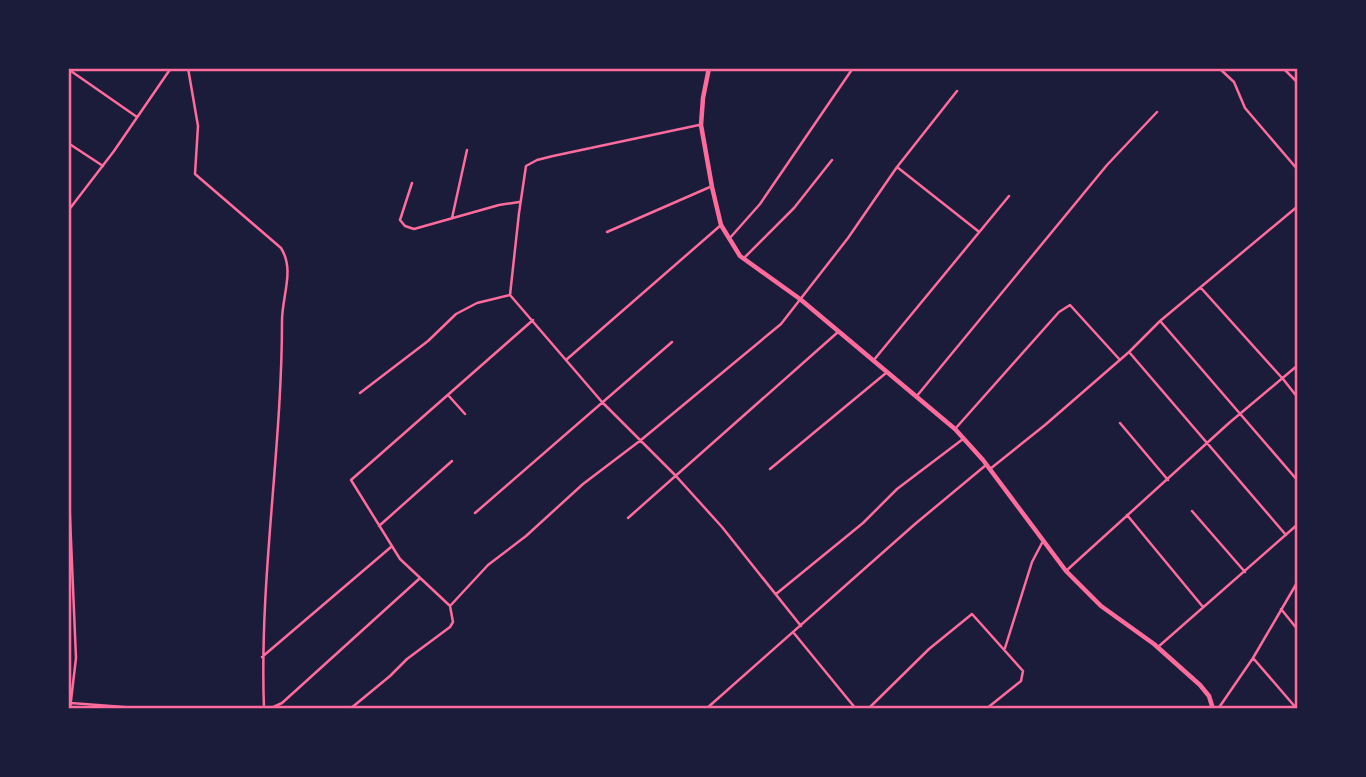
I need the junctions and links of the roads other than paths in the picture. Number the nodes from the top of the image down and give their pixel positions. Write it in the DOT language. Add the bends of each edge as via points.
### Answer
graph roads {
  1 [pos="172,68"];
  2 [pos="188,68"];
  3 [pos="709,68"];
  4 [pos="853,68"];
  5 [pos="1219,68"];
  6 [pos="1283,68"];
  7 [pos="68,69"];
  8 [pos="1298,83"];
  9 [pos="957,91"];
  10 [pos="1157,111"];
  11 [pos="137,117"];
  12 [pos="701,125"];
  13 [pos="68,143"];
  14 [pos="467,150"];
  15 [pos="832,160"];
  16 [pos="103,166"];
  17 [pos="897,167"];
  18 [pos="1298,170"];
  19 [pos="412,183"];
  20 [pos="712,187"];
  21 [pos="1009,196"];
  22 [pos="520,202"];
  23 [pos="1298,206"];
  24 [pos="68,211"];
  25 [pos="452,218"];
  26 [pos="721,225"];
  27 [pos="978,231"];
  28 [pos="607,232"];
  29 [pos="729,239"];
  30 [pos="743,259"];
  31 [pos="1200,288"];
  32 [pos="510,295"];
  33 [pos="800,299"];
  34 [pos="533,320"];
  35 [pos="1160,321"];
  36 [pos="839,332"];
  37 [pos="672,342"];
  38 [pos="1129,352"];
  39 [pos="566,360"];
  40 [pos="873,360"];
  41 [pos="1120,360"];
  42 [pos="1298,365"];
  43 [pos="886,373"];
  44 [pos="1283,379"];
  45 [pos="360,393"];
  46 [pos="448,395"];
  47 [pos="916,397"];
  48 [pos="1298,398"];
  49 [pos="602,402"];
  50 [pos="1241,413"];
  51 [pos="465,414"];
  52 [pos="1120,424"];
  53 [pos="955,429"];
  54 [pos="963,439"];
  55 [pos="641,440"];
  56 [pos="1207,443"];
  57 [pos="452,461"];
  58 [pos="988,467"];
  59 [pos="770,469"];
  60 [pos="68,470"];
  61 [pos="675,475"];
  62 [pos="1168,480"];
  63 [pos="1298,481"];
  64 [pos="1192,511"];
  65 [pos="475,513"];
  66 [pos="1127,515"];
  67 [pos="628,518"];
  68 [pos="1298,524"];
  69 [pos="379,526"];
  70 [pos="1286,535"];
  71 [pos="70,541"];
  72 [pos="1043,541"];
  73 [pos="391,547"];
  74 [pos="1066,571"];
  75 [pos="1245,572"];
  76 [pos="419,579"];
  77 [pos="1298,581"];
  78 [pos="776,594"];
  79 [pos="450,606"];
  80 [pos="1203,607"];
  81 [pos="1281,609"];
  82 [pos="802,626"];
  83 [pos="1298,630"];
  84 [pos="793,632"];
  85 [pos="1158,647"];
  86 [pos="1005,649"];
  87 [pos="262,657"];
  88 [pos="1253,658"];
  89 [pos="71,703"];
  90 [pos="1222,705"];
  91 [pos="69,709"];
  92 [pos="150,709"];
  93 [pos="264,709"];
  94 [pos="269,709"];
  95 [pos="350,709"];
  96 [pos="706,709"];
  97 [pos="856,709"];
  98 [pos="868,709"];
  99 [pos="986,709"];
  100 [pos="1215,709"];
  101 [pos="1226,709"];
  102 [pos="1297,709"];
  1 -- 11 [label="street"];
  2 -- 87 [label="street" via="198,126 195,174 281,248 287,263"];
  3 -- 12 [label="main road"];
  4 -- 29 [label="street" via="772,188"];
  5 -- 18 [label="street" via="1234,82 1245,108"];
  6 -- 8 [label="street"];
  7 -- 11 [label="street"];
  9 -- 17 [label="street"];
  10 -- 47 [label="street"];
  11 -- 16 [label="street"];
  12 -- 20 [label="main road"];
  12 -- 22 [label="street" via="537,160 526,166"];
  13 -- 16 [label="street"];
  14 -- 25 [label="street"];
  15 -- 30 [label="street" via="794,208"];
  16 -- 24 [label="street"];
  17 -- 27 [label="street"];
  17 -- 33 [label="street"];
  19 -- 25 [label="street" via="402,223 414,229"];
  20 -- 26 [label="main road"];
  20 -- 28 [label="street"];
  21 -- 27 [label="street"];
  22 -- 25 [label="street"];
  22 -- 32 [label="street"];
  23 -- 31 [label="street"];
  26 -- 29 [label="main road"];
  26 -- 39 [label="street"];
  27 -- 40 [label="street"];
  29 -- 30 [label="main road"];
  30 -- 33 [label="main road"];
  31 -- 35 [label="street"];
  31 -- 44 [label="street"];
  32 -- 34 [label="street"];
  32 -- 45 [label="street" via="456,314"];
  33 -- 36 [label="main road"];
  33 -- 55 [label="street" via="781,324"];
  34 -- 39 [label="street"];
  34 -- 46 [label="street"];
  35 -- 38 [label="street"];
  35 -- 50 [label="street"];
  36 -- 40 [label="main road"];
  36 -- 61 [label="street"];
  37 -- 49 [label="street"];
  38 -- 41 [label="street"];
  38 -- 56 [label="street"];
  39 -- 49 [label="street"];
  40 -- 43 [label="main road"];
  41 -- 53 [label="street" via="1070,305"];
  41 -- 58 [label="street"];
  42 -- 44 [label="street"];
  43 -- 47 [label="main road"];
  43 -- 59 [label="street"];
  44 -- 48 [label="street"];
  44 -- 50 [label="street"];
  46 -- 51 [label="street"];
  46 -- 69 [label="street" via="351,480"];
  47 -- 53 [label="main road"];
  49 -- 55 [label="street"];
  49 -- 65 [label="street"];
  50 -- 56 [label="street"];
  50 -- 63 [label="street"];
  52 -- 62 [label="street"];
  53 -- 54 [label="main road"];
  54 -- 58 [label="main road"];
  54 -- 78 [label="street" via="897,489"];
  55 -- 61 [label="street"];
  55 -- 79 [label="street" via="488,565"];
  56 -- 62 [label="street"];
  56 -- 70 [label="street"];
  57 -- 69 [label="street"];
  58 -- 72 [label="main road"];
  58 -- 82 [label="street" via="915,524"];
  60 -- 71 [label="street"];
  61 -- 67 [label="street"];
  61 -- 78 [label="street"];
  62 -- 66 [label="street"];
  64 -- 75 [label="street"];
  66 -- 74 [label="street"];
  66 -- 80 [label="street"];
  68 -- 70 [label="street"];
  69 -- 73 [label="street"];
  70 -- 75 [label="street"];
  71 -- 89 [label="street" via="76,658"];
  72 -- 74 [label="main road"];
  72 -- 86 [label="street"];
  73 -- 76 [label="street"];
  73 -- 87 [label="street"];
  74 -- 85 [label="main road" via="1101,606"];
  75 -- 80 [label="street"];
  76 -- 79 [label="street"];
  76 -- 94 [label="street" via="282,703"];
  77 -- 81 [label="street"];
  78 -- 82 [label="street"];
  79 -- 95 [label="street" via="450,627"];
  80 -- 85 [label="street"];
  81 -- 83 [label="street"];
  81 -- 88 [label="street"];
  82 -- 84 [label="street"];
  84 -- 96 [label="street"];
  84 -- 97 [label="street"];
  85 -- 100 [label="main road" via="1200,685"];
  86 -- 98 [label="street" via="970,614"];
  86 -- 99 [label="street" via="1024,676"];
  87 -- 93 [label="street"];
  88 -- 90 [label="street"];
  88 -- 102 [label="street"];
  89 -- 91 [label="street"];
  89 -- 92 [label="street"];
  90 -- 100 [label="street"];
  90 -- 101 [label="street"];
}
